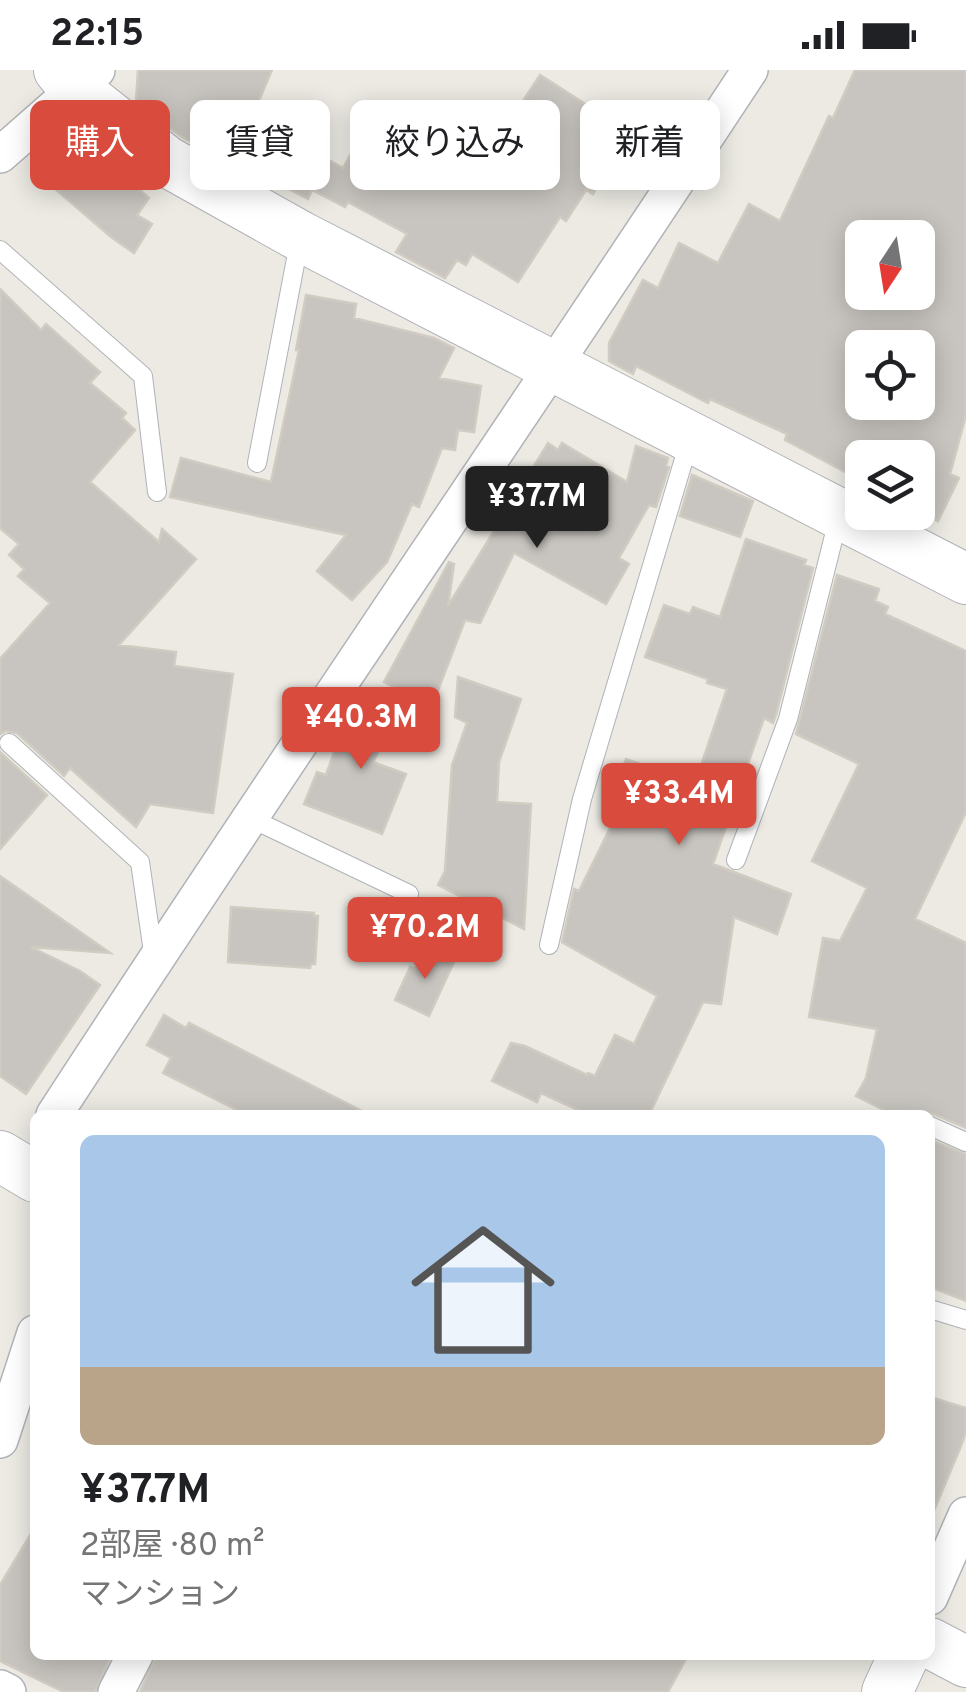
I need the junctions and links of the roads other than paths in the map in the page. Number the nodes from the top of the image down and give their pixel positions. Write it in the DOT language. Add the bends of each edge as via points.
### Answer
graph roads {
  1 [pos="750,70"];
  2 [pos="77,76"];
  3 [pos="0,155"];
  4 [pos="300,236"];
  5 [pos="0,250"];
  6 [pos="554,367"];
  7 [pos="690,438"];
  8 [pos="257,463"];
  9 [pos="157,492"];
  10 [pos="840,515"];
  11 [pos="966,580"];
  12 [pos="9,743"];
  13 [pos="248,817"];
  14 [pos="736,860"];
  15 [pos="549,945"];
  16 [pos="384,948"];
  17 [pos="154,960"];
  18 [pos="57,1110"];
  19 [pos="935,1128"];
  20 [pos="966,1142"];
  21 [pos="935,1311"];
  22 [pos="966,1320"];
  23 [pos="30,1347"];
  24 [pos="0,1440"];
  25 [pos="966,1515"];
  26 [pos="935,1586"];
  27 [pos="935,1646"];
  28 [pos="132,1660"];
  29 [pos="902,1660"];
  30 [pos="966,1662"];
  31 [pos="0,1688"];
  32 [pos="8,1692"];
  33 [pos="116,1692"];
  34 [pos="887,1692"];
  1 -- 6 [label="street"];
  2 -- 3 [label="street"];
  2 -- 4 [label="street" via="166,161"];
  4 -- 6 [label="street"];
  4 -- 8 [label="lane"];
  5 -- 9 [label="lane" via="143,376"];
  6 -- 7 [label="street"];
  6 -- 13 [label="street"];
  7 -- 10 [label="street"];
  7 -- 15 [label="lane" via="582,799"];
  10 -- 11 [label="street"];
  10 -- 14 [label="lane" via="788,719"];
  12 -- 17 [label="lane" via="140,862"];
  13 -- 16 [label="lane" via="409,894"];
  13 -- 17 [label="street"];
  17 -- 18 [label="street"];
  19 -- 20 [label="lane"];
  21 -- 22 [label="lane"];
  23 -- 24 [label="street"];
  25 -- 26 [label="street"];
  27 -- 30 [label="street"];
  28 -- 33 [label="street"];
  29 -- 34 [label="street"];
  31 -- 32 [label="street"];
}
